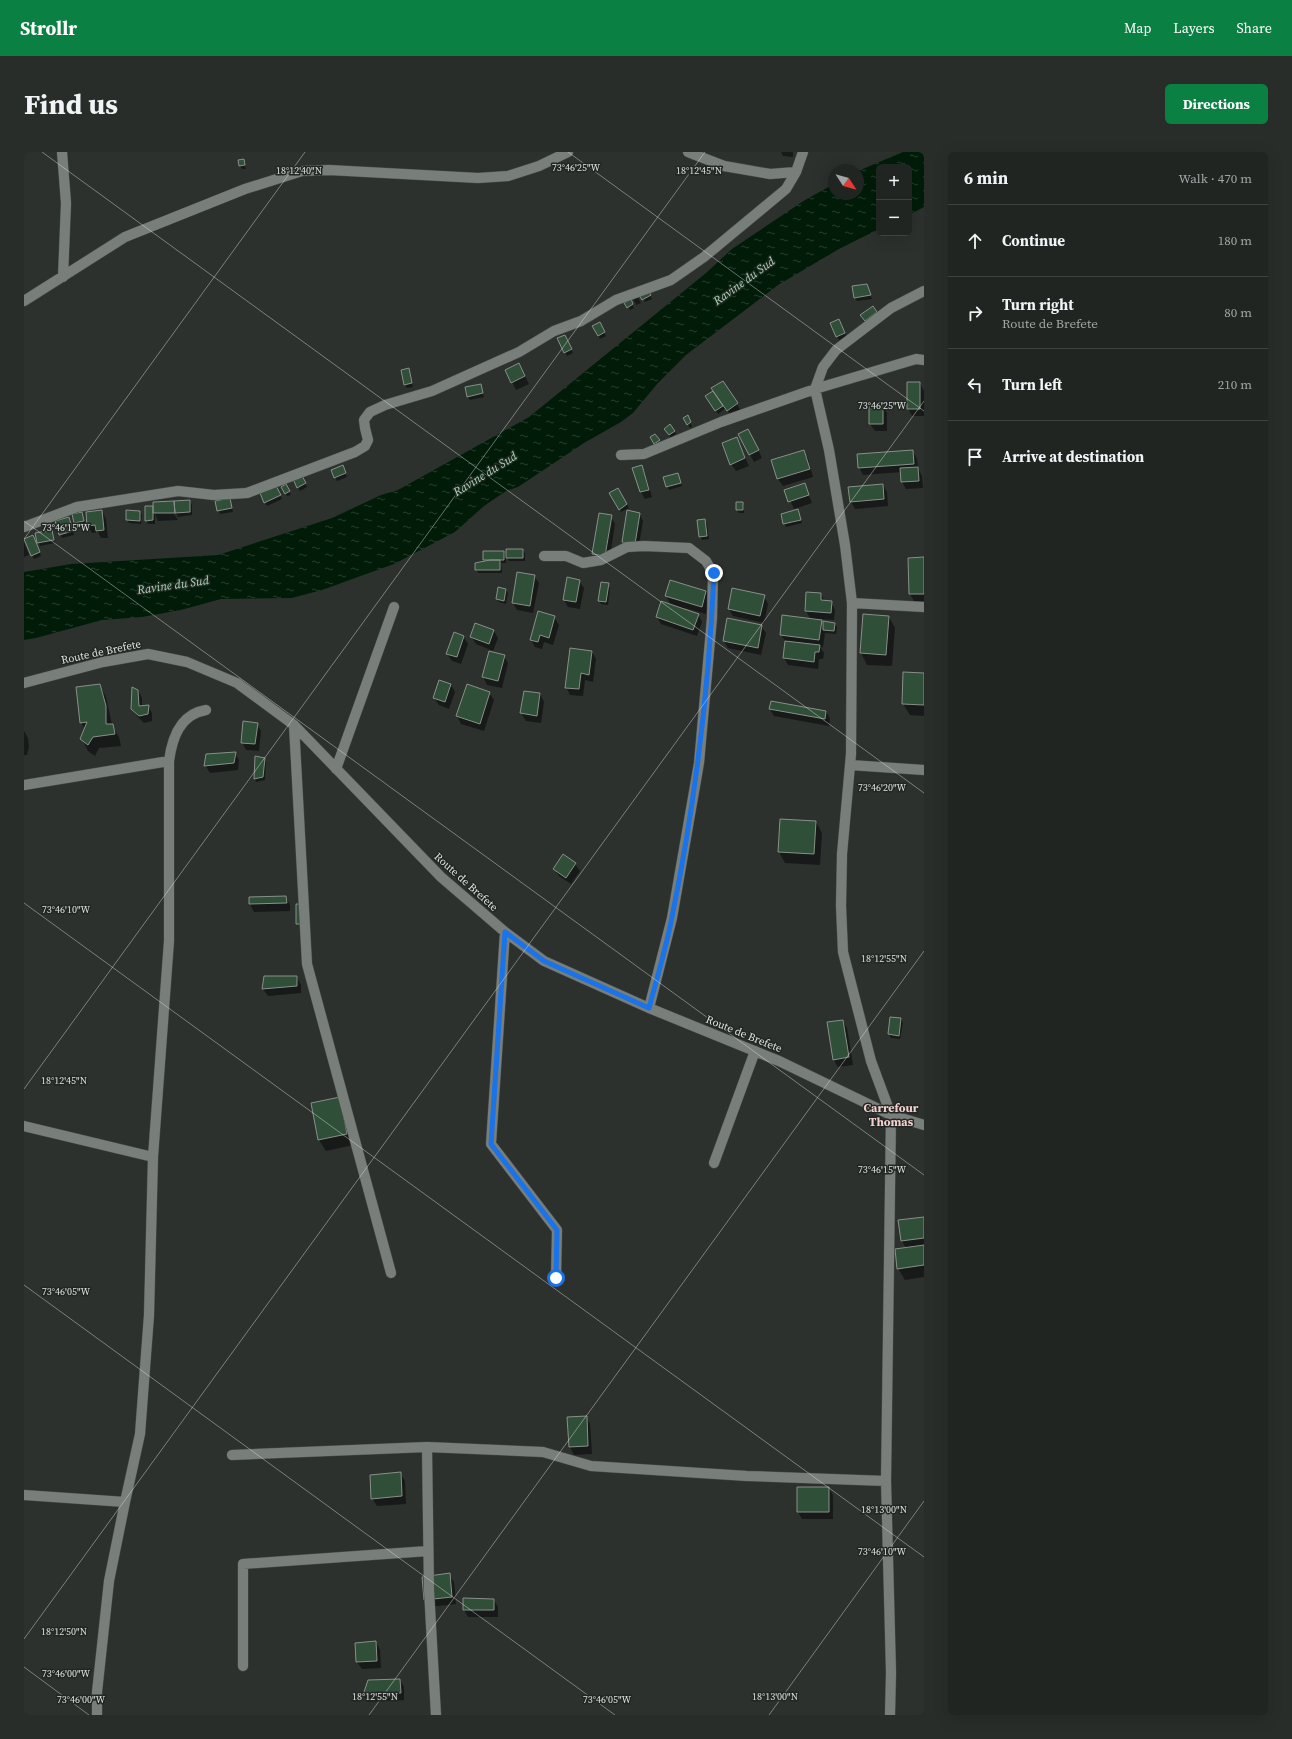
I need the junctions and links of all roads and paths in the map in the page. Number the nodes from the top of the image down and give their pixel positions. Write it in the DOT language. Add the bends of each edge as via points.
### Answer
graph roads {
  1 [pos="62,152"];
  2 [pos="568,152"];
  3 [pos="688,152"];
  4 [pos="803,152"];
  5 [pos="796,172"];
  6 [pos="63,277"];
  7 [pos="924,291"];
  8 [pos="24,301"];
  9 [pos="924,360"];
  10 [pos="815,389"];
  11 [pos="621,455"];
  12 [pos="24,527"];
  13 [pos="544,556"];
  14 [pos="852,603"];
  15 [pos="394,607"];
  16 [pos="924,607"];
  17 [pos="24,683"];
  18 [pos="206,710"];
  19 [pos="294,725"];
  20 [pos="169,761"];
  21 [pos="850,765"];
  22 [pos="336,769"];
  23 [pos="924,770"];
  24 [pos="24,785"];
  25 [pos="505,932"];
  26 [pos="649,1008"];
  27 [pos="755,1051"];
  28 [pos="891,1115"];
  29 [pos="924,1125"];
  30 [pos="24,1126"];
  31 [pos="153,1156"];
  32 [pos="714,1163"];
  33 [pos="390,1273"];
  34 [pos="556,1278"];
  35 [pos="427,1447"];
  36 [pos="232,1455"];
  37 [pos="886,1481"];
  38 [pos="24,1495"];
  39 [pos="124,1502"];
  40 [pos="428,1551"];
  41 [pos="243,1666"];
  42 [pos="97,1715"];
  43 [pos="436,1715"];
  44 [pos="890,1715"];
  1 -- 6 [label="street" via="66,203"];
  2 -- 6 [label="street" via="539,166 508,176 478,178 329,170 302,172 245,189 126,237"];
  3 -- 5 [label="street" via="724,166 770,174"];
  4 -- 5 [label="street"];
  5 -- 12 [label="street" via="786,189 704,257 671,280 616,300 519,352 432,391 370,412 364,420 368,440 365,446 355,452 246,493 214,495 178,491 77,507"];
  6 -- 8 [label="street"];
  7 -- 10 [label="street" via="891,308 836,350 823,367"];
  9 -- 10 [label="street" via="916,359"];
  10 -- 11 [label="street" via="644,454"];
  10 -- 14 [label="street" via="829,450"];
  13 -- 26 [label="street" via="566,556 583,563 601,560 627,547 689,548 706,561 714,573 699,763 672,918"];
  14 -- 16 [label="street"];
  14 -- 21 [label="street"];
  15 -- 22 [label="street"];
  17 -- 19 [label="street, Route de Brefete" via="103,662 148,654 187,662 237,683"];
  18 -- 20 [label="street" via="197,712 176,731 171,743"];
  19 -- 22 [label="street, Route de Brefete"];
  19 -- 33 [label="street" via="307,964"];
  20 -- 24 [label="street"];
  20 -- 31 [label="street" via="169,941"];
  21 -- 23 [label="street"];
  21 -- 28 [label="street" via="842,854 843,952 870,1061"];
  22 -- 25 [label="street, Route de Brefete" via="441,878"];
  25 -- 26 [label="street, Route de Brefete" via="544,961"];
  25 -- 34 [label="street" via="491,1144 557,1230"];
  26 -- 27 [label="street, Route de Brefete"];
  27 -- 28 [label="street, Route de Brefete"];
  27 -- 32 [label="street"];
  28 -- 29 [label="street, Route de Brefete"];
  28 -- 37 [label="street"];
  30 -- 31 [label="street"];
  31 -- 39 [label="street" via="149,1315 140,1434"];
  35 -- 36 [label="street"];
  35 -- 37 [label="street" via="543,1452 590,1466 747,1476"];
  35 -- 40 [label="street"];
  37 -- 44 [label="street"];
  38 -- 39 [label="street"];
  39 -- 42 [label="street" via="109,1581 97,1692"];
  40 -- 41 [label="street" via="243,1564"];
  40 -- 43 [label="street"];
}
